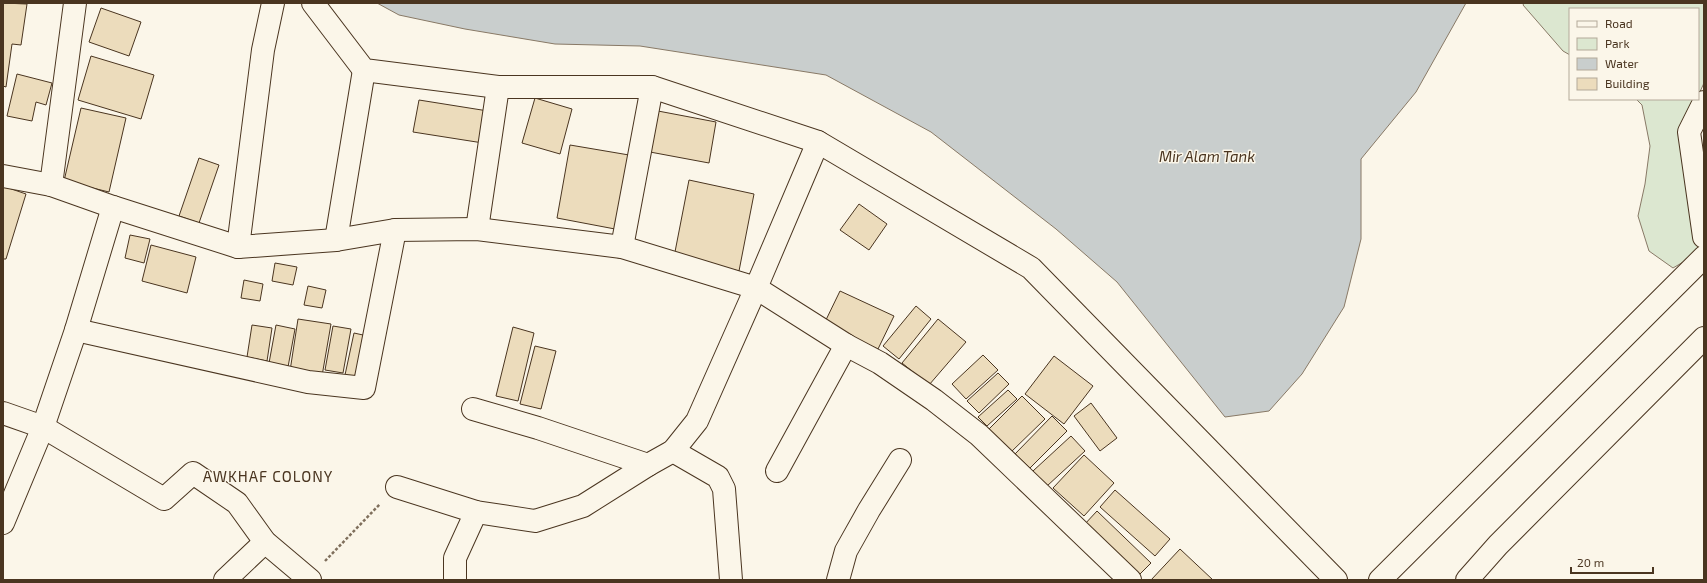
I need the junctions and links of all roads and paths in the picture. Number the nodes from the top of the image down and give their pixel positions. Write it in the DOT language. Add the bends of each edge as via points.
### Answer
graph roads {
  1 [pos="273,3"];
  2 [pos="313,3"];
  3 [pos="69,5"];
  4 [pos="364,70"];
  5 [pos="498,87"];
  6 [pos="652,87"];
  7 [pos="1704,102"];
  8 [pos="818,142"];
  9 [pos="3,176"];
  10 [pos="51,185"];
  11 [pos="113,207"];
  12 [pos="476,229"];
  13 [pos="395,230"];
  14 [pos="1704,237"];
  15 [pos="336,240"];
  16 [pos="238,247"];
  17 [pos="622,247"];
  18 [pos="1704,257"];
  19 [pos="756,288"];
  20 [pos="76,330"];
  21 [pos="1704,338"];
  22 [pos="846,345"];
  23 [pos="473,409"];
  24 [pos="3,413"];
  25 [pos="43,427"];
  26 [pos="673,451"];
  27 [pos="900,460"];
  28 [pos="648,465"];
  29 [pos="777,471"];
  30 [pos="397,487"];
  31 [pos="476,512"];
  32 [pos="3,523"];
  33 [pos="265,542"];
  34 [pos="1472,578"];
  35 [pos="309,579"];
  36 [pos="225,580"];
  37 [pos="455,580"];
  38 [pos="731,580"];
  39 [pos="838,580"];
  40 [pos="1130,580"];
  41 [pos="1336,580"];
  42 [pos="1380,580"];
  1 -- 16 [label="street" via="262,50"];
  2 -- 4 [label="street"];
  3 -- 10 [label="street"];
  4 -- 5 [label="street"];
  4 -- 15 [label="street"];
  5 -- 6 [label="street"];
  5 -- 12 [label="street"];
  6 -- 8 [label="street"];
  6 -- 17 [label="street"];
  7 -- 14 [label="street" via="1689,132"];
  8 -- 19 [label="street"];
  8 -- 41 [label="street" via="1031,268"];
  9 -- 10 [label="street"];
  10 -- 11 [label="street"];
  11 -- 16 [label="street"];
  11 -- 20 [label="street"];
  12 -- 13 [label="street"];
  12 -- 17 [label="street"];
  13 -- 15 [label="street"];
  13 -- 20 [label="street" via="364,388 308,382"];
  15 -- 16 [label="street"];
  17 -- 19 [label="street"];
  18 -- 42 [label="street"];
  19 -- 22 [label="street"];
  19 -- 26 [label="street" via="697,421"];
  20 -- 25 [label="street"];
  21 -- 34 [label="street" via="1503,539"];
  22 -- 29 [label="street"];
  22 -- 40 [label="street" via="880,363 979,435"];
  23 -- 28 [label="street"];
  24 -- 25 [label="street"];
  25 -- 32 [label="street"];
  25 -- 33 [label="street" via="164,499 193,473 237,503"];
  26 -- 28 [label="street"];
  26 -- 38 [label="street" via="718,478 724,489"];
  27 -- 39 [label="street" via="868,510 846,551"];
  28 -- 31 [label="street" via="583,506 535,521"];
  30 -- 31 [label="street"];
  30 -- 35 [label="path"];
  31 -- 37 [label="street" via="455,558"];
  33 -- 35 [label="street"];
  33 -- 36 [label="street"];
}
